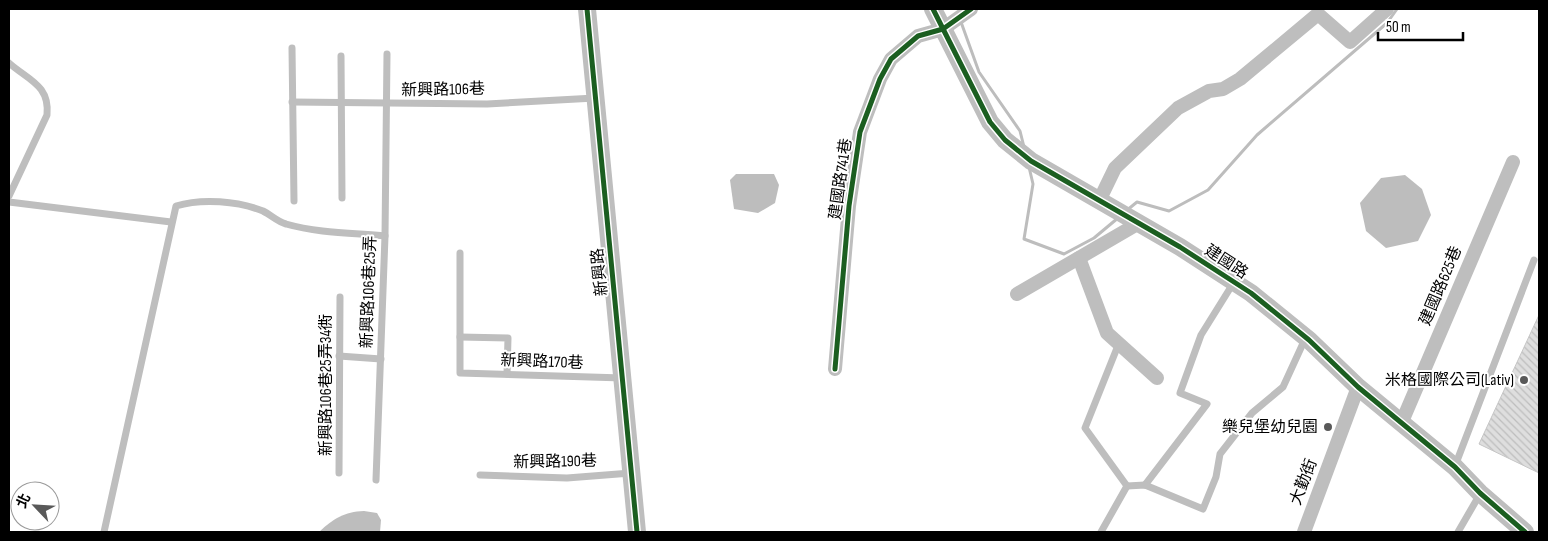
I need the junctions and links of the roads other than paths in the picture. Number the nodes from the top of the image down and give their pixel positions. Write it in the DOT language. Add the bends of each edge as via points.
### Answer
graph roads {
  1 [pos="587,9"];
  2 [pos="933,9"];
  3 [pos="971,9"];
  4 [pos="1386,9"];
  5 [pos="943,29"];
  6 [pos="292,48"];
  7 [pos="387,54"];
  8 [pos="341,56"];
  9 [pos="9,63"];
  10 [pos="595,98"];
  11 [pos="292,102"];
  12 [pos="342,104"];
  13 [pos="386,105"];
  14 [pos="1513,162"];
  15 [pos="9,196"];
  16 [pos="342,198"];
  17 [pos="294,201"];
  18 [pos="1100,201"];
  19 [pos="9,202"];
  20 [pos="1128,217"];
  21 [pos="171,222"];
  22 [pos="385,236"];
  23 [pos="460,253"];
  24 [pos="1079,258"];
  25 [pos="1534,260"];
  26 [pos="1234,282"];
  27 [pos="1017,294"];
  28 [pos="340,297"];
  29 [pos="460,337"];
  30 [pos="1305,337"];
  31 [pos="1118,342"];
  32 [pos="340,356"];
  33 [pos="381,359"];
  34 [pos="835,369"];
  35 [pos="507,374"];
  36 [pos="623,378"];
  37 [pos="1157,378"];
  38 [pos="1358,387"];
  39 [pos="1401,424"];
  40 [pos="1455,467"];
  41 [pos="339,473"];
  42 [pos="631,473"];
  43 [pos="480,475"];
  44 [pos="376,480"];
  45 [pos="1145,485"];
  46 [pos="1127,486"];
  47 [pos="1480,493"];
  48 [pos="104,532"];
  49 [pos="637,532"];
  50 [pos="1101,532"];
  51 [pos="1304,532"];
  52 [pos="1458,532"];
  53 [pos="1525,532"];
  1 -- 10 [label="street, 新興路"];
  2 -- 5 [label="street, 建國路"];
  3 -- 5 [label="street, 建國路741巷"];
  4 -- 18 [label="street" via="1350,42 1318,14 1240,79 1178,108 1115,168"];
  5 -- 18 [label="street, 建國路" via="990,122 1004,140 1026,157"];
  5 -- 34 [label="street, 建國路741巷" via="918,36 891,58 860,132 849,206"];
  6 -- 11 [label="lane"];
  7 -- 13 [label="lane, 新興路106巷25弄"];
  8 -- 12 [label="lane"];
  9 -- 15 [label="lane" via="45,92 48,104 47,115"];
  10 -- 13 [label="lane, 新興路106巷"];
  10 -- 36 [label="street, 新興路"];
  11 -- 12 [label="lane, 新興路106巷"];
  11 -- 17 [label="lane"];
  12 -- 13 [label="lane, 新興路106巷"];
  12 -- 16 [label="lane"];
  13 -- 22 [label="lane, 新興路106巷25弄"];
  14 -- 39 [label="street, 建國路625巷"];
  18 -- 20 [label="street, 建國路"];
  19 -- 21 [label="lane"];
  20 -- 24 [label="street"];
  20 -- 26 [label="street, 建國路"];
  21 -- 22 [label="lane" via="176,206 186,202 214,202 254,208 283,224"];
  21 -- 48 [label="lane"];
  22 -- 33 [label="lane, 新興路106巷25弄"];
  23 -- 29 [label="lane"];
  24 -- 27 [label="street"];
  24 -- 31 [label="street" via="1107,333"];
  25 -- 40 [label="lane"];
  26 -- 30 [label="street, 建國路"];
  26 -- 45 [label="lane" via="1200,335 1180,393 1208,404"];
  28 -- 32 [label="lane, 新興路106巷25弄34衖"];
  29 -- 35 [label="lane, 新興路170巷" via="460,373"];
  29 -- 35 [label="lane" via="508,338"];
  30 -- 38 [label="street, 建國路"];
  30 -- 45 [label="lane" via="1283,387 1252,413 1220,454 1216,476 1203,509"];
  31 -- 37 [label="street"];
  31 -- 46 [label="lane" via="1085,428"];
  32 -- 33 [label="lane"];
  32 -- 41 [label="lane, 新興路106巷25弄34衖"];
  33 -- 44 [label="lane, 新興路106巷25弄"];
  35 -- 36 [label="lane, 新興路170巷"];
  36 -- 42 [label="street, 新興路"];
  38 -- 39 [label="street, 建國路"];
  38 -- 51 [label="street, 大勤街"];
  39 -- 40 [label="street, 建國路"];
  40 -- 47 [label="street, 建國路"];
  42 -- 43 [label="lane, 新興路190巷" via="567,478"];
  42 -- 49 [label="street, 新興路"];
  45 -- 46 [label="lane"];
  46 -- 50 [label="lane"];
  47 -- 52 [label="lane"];
  47 -- 53 [label="street, 建國路"];
}
